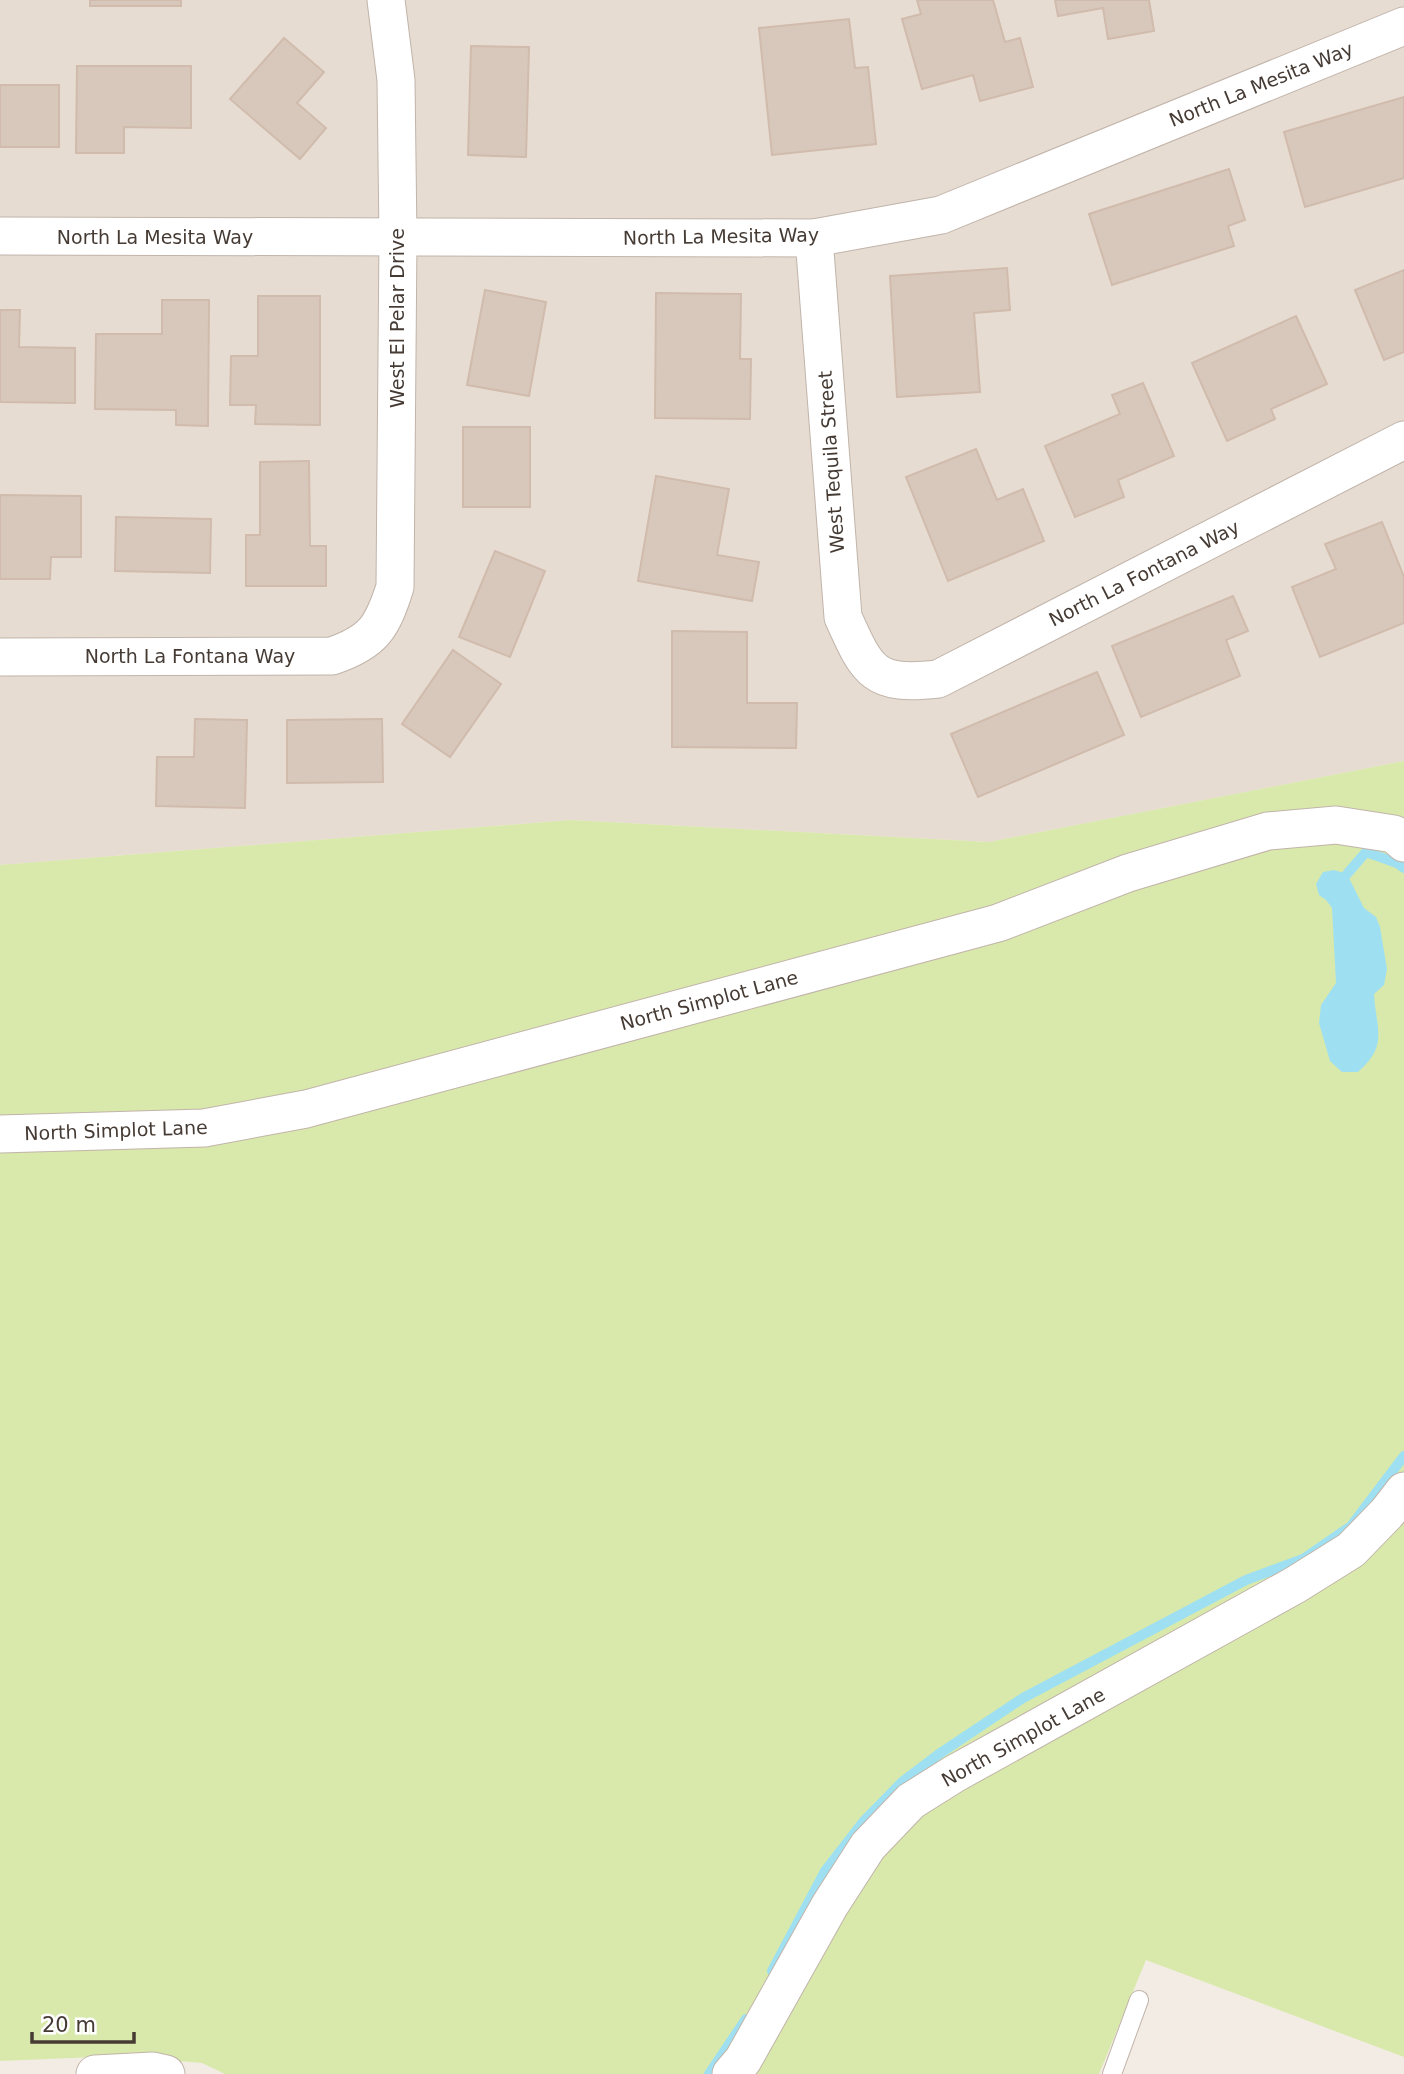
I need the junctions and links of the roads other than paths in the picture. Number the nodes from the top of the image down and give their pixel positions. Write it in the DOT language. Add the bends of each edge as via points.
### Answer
graph roads {
  1 [pos="386,0"];
  2 [pos="1404,26"];
  3 [pos="0,236"];
  4 [pos="814,237"];
  5 [pos="398,238"];
  6 [pos="1404,440"];
  7 [pos="374,632"];
  8 [pos="0,657"];
  9 [pos="879,676"];
  10 [pos="1404,843"];
  11 [pos="0,1135"];
  12 [pos="1404,1491"];
  13 [pos="1139,2000"];
  14 [pos="94,2074"];
  15 [pos="166,2074"];
  16 [pos="731,2074"];
  17 [pos="1112,2074"];
  1 -- 5 [label="street, West El Pelar Drive" via="396,80"];
  2 -- 4 [label="street, North La Mesita Way" via="942,215"];
  3 -- 5 [label="street, North La Mesita Way"];
  4 -- 5 [label="street, North La Mesita Way"];
  4 -- 9 [label="street, West Tequila Street" via="843,617 859,653"];
  5 -- 7 [label="street, West El Pelar Drive" via="395,587"];
  6 -- 9 [label="street, North La Fontana Way" via="938,679 909,682"];
  7 -- 8 [label="street, North La Fontana Way" via="356,647 332,656"];
  10 -- 11 [label="street, North Simplot Lane" via="1394,834 1336,825 1268,831 1128,873 998,923 306,1109 204,1128"];
  12 -- 16 [label="street, North Simplot Lane" via="1351,1550 911,1801 868,1846"];
  13 -- 17 [label="lane"];
  14 -- 15 [label="street"];
}
